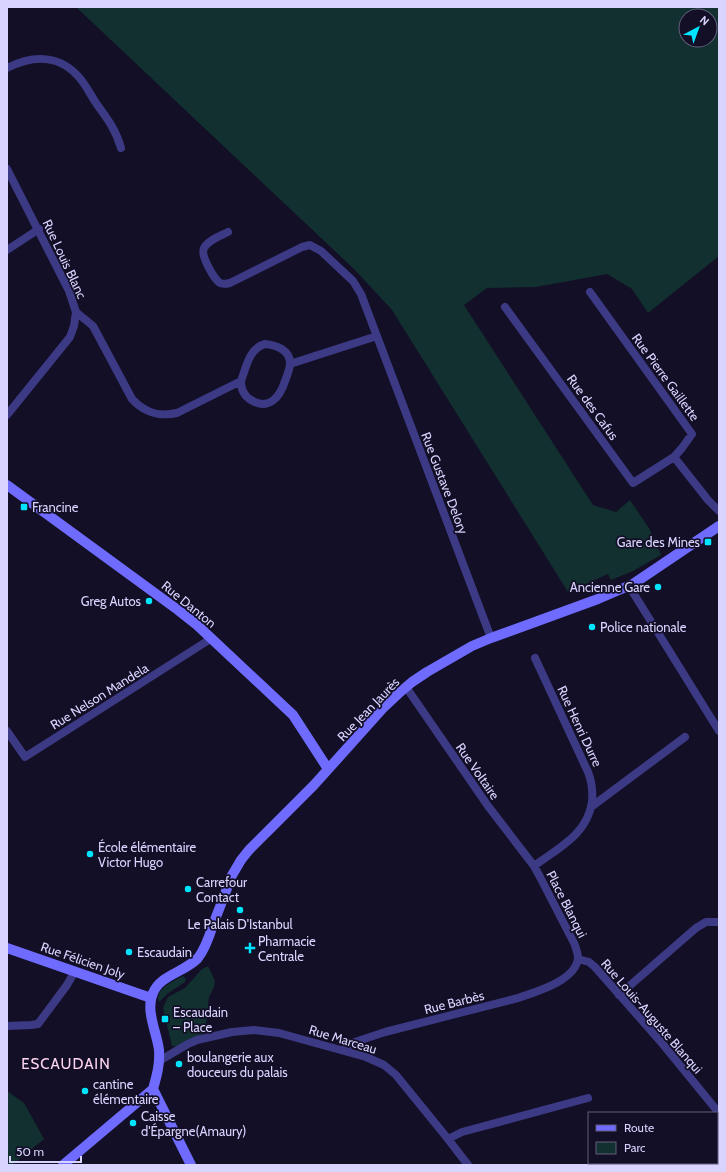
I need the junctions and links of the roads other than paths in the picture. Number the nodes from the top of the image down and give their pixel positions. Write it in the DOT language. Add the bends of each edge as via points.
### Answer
graph roads {
  1 [pos="7,68"];
  2 [pos="121,148"];
  3 [pos="7,169"];
  4 [pos="38,229"];
  5 [pos="228,232"];
  6 [pos="7,250"];
  7 [pos="590,292"];
  8 [pos="505,306"];
  9 [pos="76,312"];
  10 [pos="377,336"];
  11 [pos="290,364"];
  12 [pos="242,381"];
  13 [pos="7,415"];
  14 [pos="674,456"];
  15 [pos="7,486"];
  16 [pos="719,511"];
  17 [pos="719,526"];
  18 [pos="629,586"];
  19 [pos="212,638"];
  20 [pos="491,638"];
  21 [pos="535,658"];
  22 [pos="406,687"];
  23 [pos="7,731"];
  24 [pos="719,731"];
  25 [pos="685,736"];
  26 [pos="328,769"];
  27 [pos="591,807"];
  28 [pos="534,866"];
  29 [pos="719,922"];
  30 [pos="7,948"];
  31 [pos="578,959"];
  32 [pos="74,972"];
  33 [pos="569,975"];
  34 [pos="619,995"];
  35 [pos="151,998"];
  36 [pos="7,1026"];
  37 [pos="343,1050"];
  38 [pos="159,1061"];
  39 [pos="153,1089"];
  40 [pos="588,1098"];
  41 [pos="719,1113"];
  42 [pos="448,1139"];
  43 [pos="63,1165"];
  44 [pos="191,1165"];
  45 [pos="468,1165"];
  1 -- 2 [label="street" via="40,58 69,68 78,76 111,125 118,136"];
  3 -- 4 [label="street, Rue Louis Blanc"];
  4 -- 6 [label="street"];
  4 -- 9 [label="street, Rue Louis Blanc" via="69,291"];
  5 -- 10 [label="street, Rue Gustave Delory" via="206,245 203,250 203,256 220,282 230,284 302,247 314,247 356,285"];
  7 -- 14 [label="street, Rue Pierre Gaillette" via="692,434"];
  8 -- 14 [label="street, Rue des Cafus" via="633,483"];
  9 -- 12 [label="street" via="93,326 129,395 145,410 166,416 177,413"];
  9 -- 13 [label="street, Rue Louis Blanc" via="74,326 67,342"];
  10 -- 11 [label="street"];
  10 -- 20 [label="street, Rue Gustave Delory"];
  11 -- 12 [label="street" via="287,354 279,348 261,345 251,354"];
  11 -- 12 [label="street" via="280,393 269,403 261,403 247,397 242,390"];
  14 -- 16 [label="street"];
  15 -- 19 [label="street, Rue Danton" via="178,610"];
  17 -- 18 [label="street, Rue Jean Jaurès"];
  18 -- 20 [label="street, Rue Jean Jaurès"];
  18 -- 24 [label="street"];
  19 -- 23 [label="street, Rue Nelson Mandela" via="25,757"];
  19 -- 26 [label="street, Rue Danton" via="293,715"];
  20 -- 22 [label="street, Rue Jean Jaurès" via="458,653"];
  21 -- 27 [label="street, Rue Henri Durre" via="590,777 593,789"];
  22 -- 26 [label="street, Rue Jean Jaurès" via="384,707"];
  22 -- 28 [label="street, Rue Voltaire" via="482,799"];
  25 -- 27 [label="street, Rue Henri Durre"];
  26 -- 35 [label="street, Rue Jean Jaurès" via="244,855 231,877 202,952 194,962 159,985"];
  27 -- 28 [label="street, Rue Henri Durre" via="587,820 576,834"];
  28 -- 31 [label="street, Place Blanqui" via="574,943"];
  29 -- 34 [label="street" via="706,922 696,928"];
  30 -- 32 [label="street, Rue Félicien Joly"];
  31 -- 33 [label="street, Place Blanqui"];
  31 -- 34 [label="street, Rue Louis-Auguste Blanqui" via="595,967"];
  32 -- 35 [label="street, Rue Félicien Joly"];
  32 -- 36 [label="street" via="72,979 38,1024"];
  33 -- 37 [label="street, Rue Barbès" via="554,984 518,998 385,1032"];
  34 -- 41 [label="street, Rue Louis-Auguste Blanqui"];
  35 -- 38 [label="street" via="150,1010"];
  37 -- 38 [label="street, Rue Marceau" via="261,1030 232,1032 197,1040"];
  37 -- 42 [label="street, Rue Marceau" via="371,1058 388,1068"];
  38 -- 39 [label="street"];
  39 -- 43 [label="street"];
  39 -- 44 [label="street"];
  40 -- 42 [label="street" via="462,1132"];
  42 -- 45 [label="street, Rue Marceau"];
}
